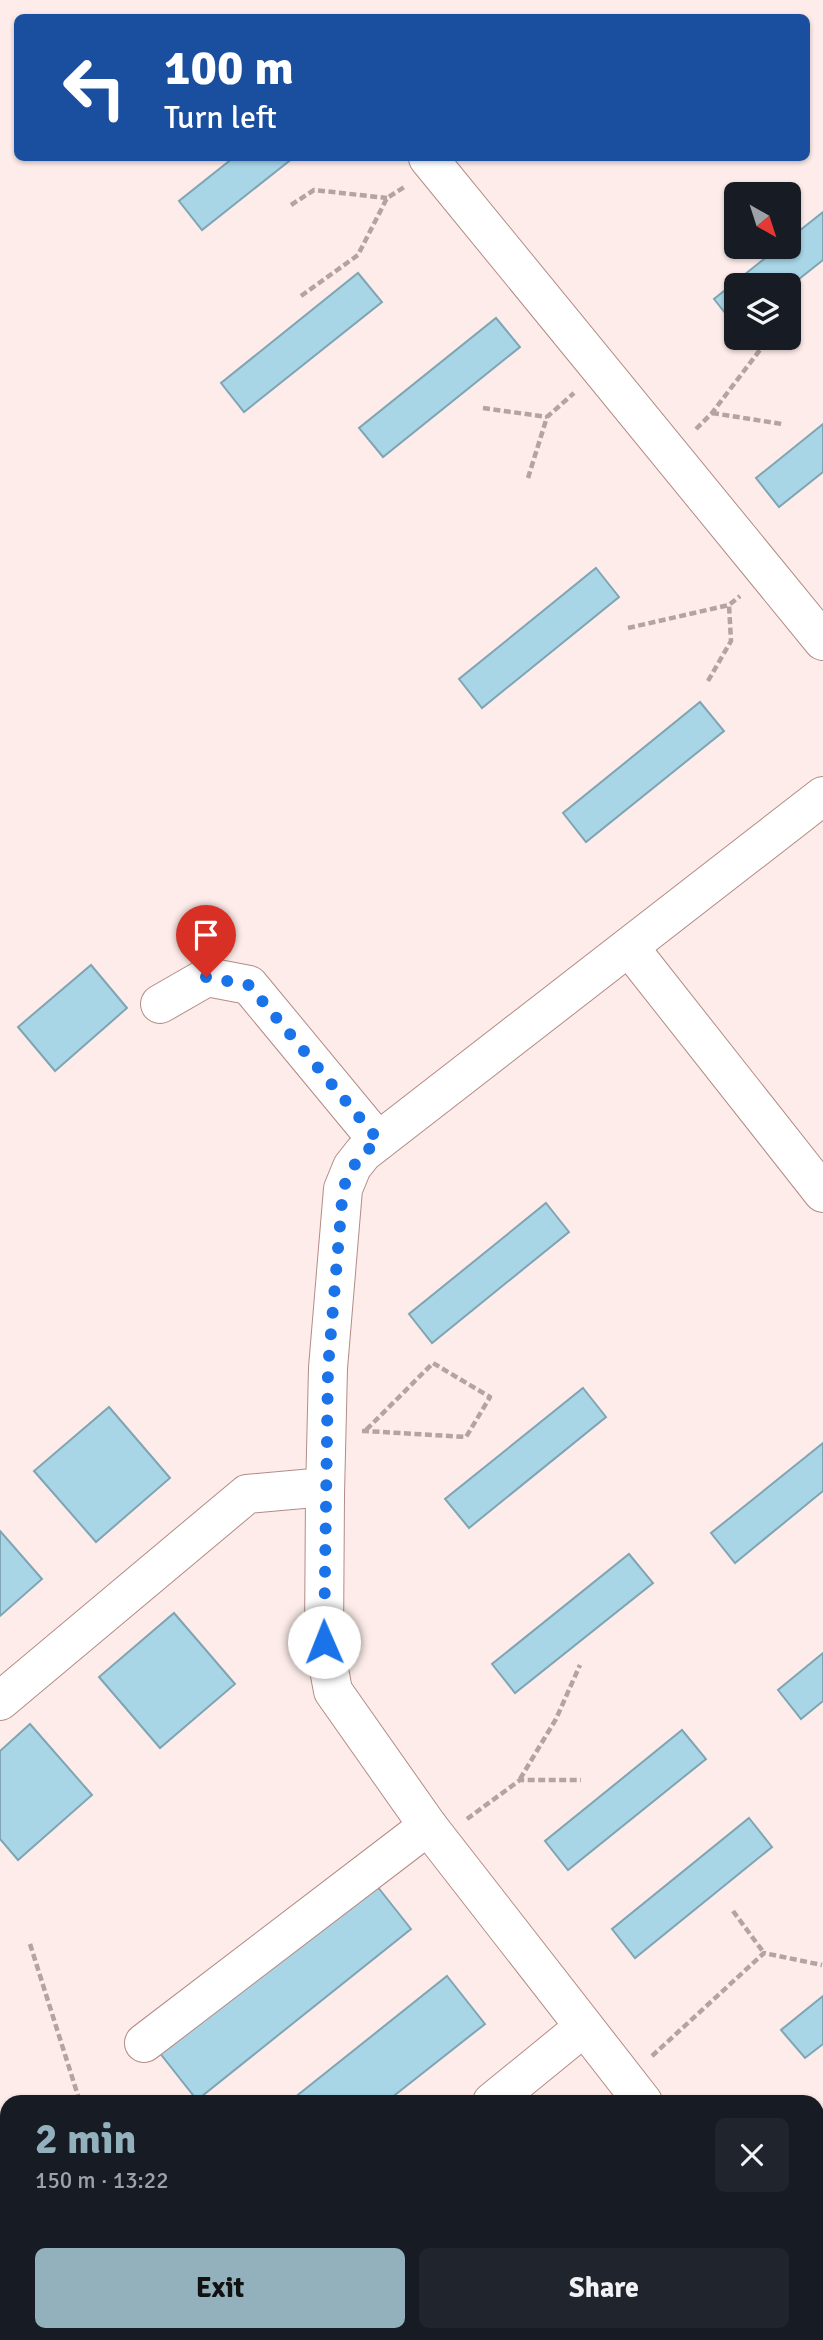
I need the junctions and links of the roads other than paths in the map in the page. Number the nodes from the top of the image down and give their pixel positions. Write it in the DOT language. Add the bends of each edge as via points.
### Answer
graph roads {
  1 [pos="432,162"];
  2 [pos="823,641"];
  3 [pos="823,796"];
  4 [pos="629,947"];
  5 [pos="160,1004"];
  6 [pos="379,1141"];
  7 [pos="823,1193"];
  8 [pos="326,1487"];
  9 [pos="0,1701"];
  10 [pos="433,1833"];
  11 [pos="584,2027"];
  12 [pos="144,2043"];
  13 [pos="634,2091"];
  14 [pos="501,2095"];
  1 -- 2 [label="main road"];
  3 -- 4 [label="main road"];
  4 -- 6 [label="main road"];
  4 -- 7 [label="main road"];
  5 -- 6 [label="main road" via="206,977 249,985"];
  6 -- 8 [label="main road" via="352,1167 343,1189 328,1368"];
  8 -- 9 [label="main road" via="247,1494"];
  8 -- 10 [label="main road" via="324,1642 333,1691"];
  10 -- 11 [label="main road"];
  10 -- 12 [label="main road"];
  11 -- 13 [label="main road"];
  11 -- 14 [label="main road"];
}
